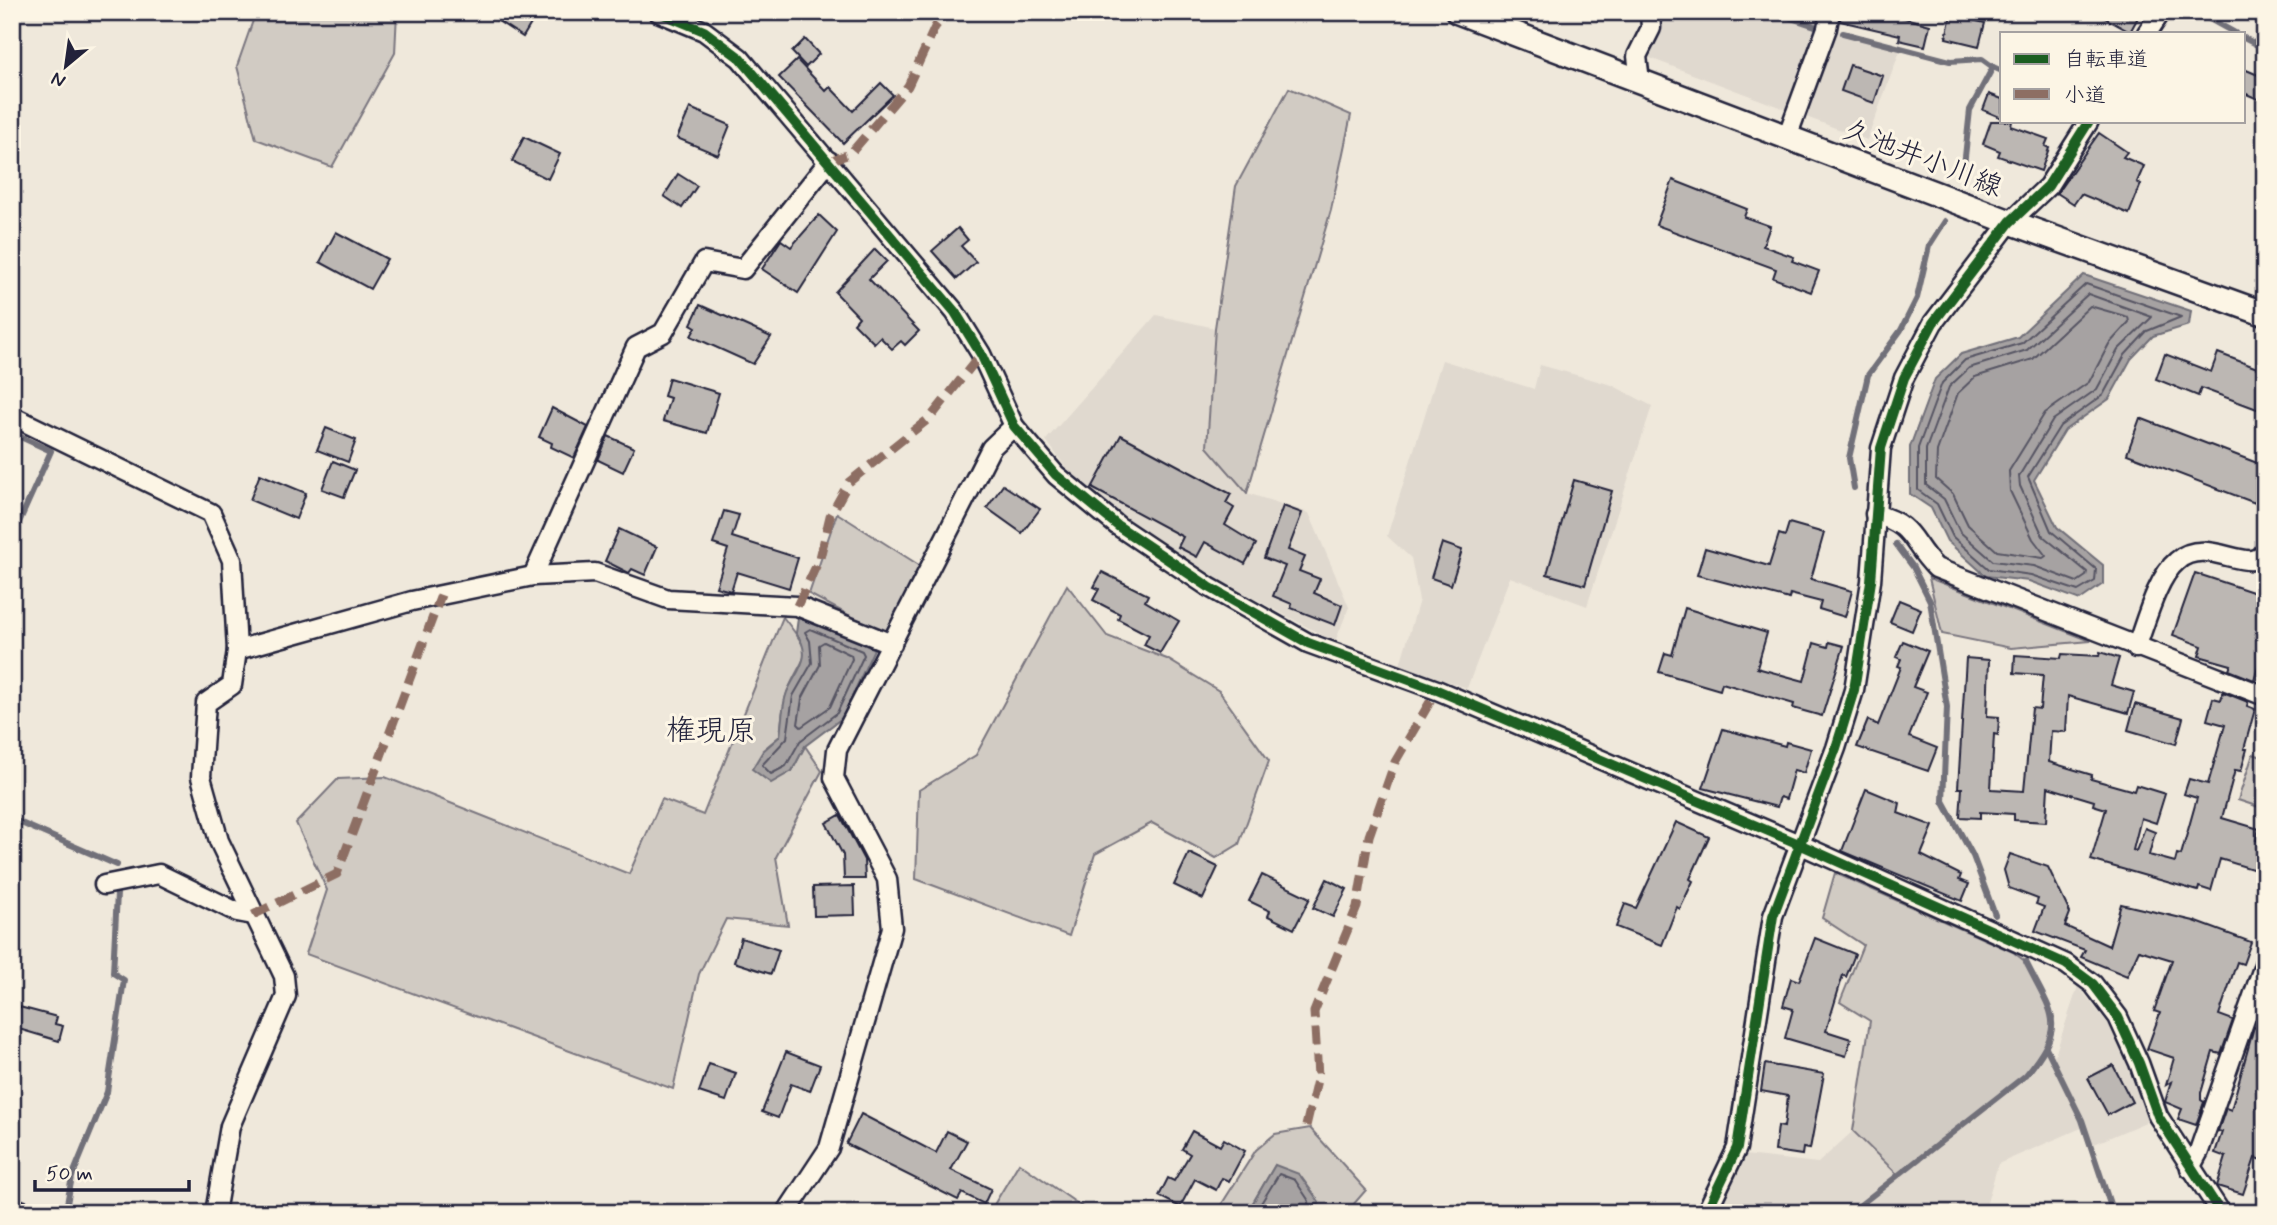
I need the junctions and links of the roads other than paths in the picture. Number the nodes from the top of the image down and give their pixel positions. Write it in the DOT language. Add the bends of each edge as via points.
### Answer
graph roads {
  1 [pos="658,12"];
  2 [pos="1458,12"];
  3 [pos="1650,12"];
  4 [pos="1830,12"];
  5 [pos="2161,12"];
  6 [pos="2148,32"];
  7 [pos="1640,81"];
  8 [pos="2088,122"];
  9 [pos="1787,137"];
  10 [pos="829,161"];
  11 [pos="2010,222"];
  12 [pos="2265,314"];
  13 [pos="12,416"];
  14 [pos="1014,426"];
  15 [pos="1875,514"];
  16 [pos="2265,551"];
  17 [pos="533,576"];
  18 [pos="892,644"];
  19 [pos="2136,648"];
  20 [pos="237,650"];
  21 [pos="2265,696"];
  22 [pos="1799,844"];
  23 [pos="104,885"];
  24 [pos="253,915"];
  25 [pos="2265,962"];
  26 [pos="2190,1168"];
  27 [pos="12,1208"];
  28 [pos="28,1213"];
  29 [pos="215,1213"];
  30 [pos="786,1213"];
  31 [pos="1706,1213"];
  32 [pos="2221,1213"];
  1 -- 10 [label="street" via="704,31 740,58"];
  2 -- 7 [label="street, 久池井小川線"];
  3 -- 7 [label="street" via="1651,28 1637,56"];
  4 -- 9 [label="street"];
  5 -- 6 [label="street"];
  7 -- 9 [label="street, 久池井小川線"];
  8 -- 11 [label="street" via="2048,186"];
  9 -- 11 [label="street, 久池井小川線"];
  10 -- 14 [label="street" via="955,312 981,354"];
  10 -- 17 [label="street" via="743,268 704,262 663,333 636,346"];
  11 -- 12 [label="street, 久池井小川線"];
  11 -- 15 [label="street" via="1933,323 1904,378 1881,448"];
  13 -- 20 [label="street" via="211,513 232,560"];
  14 -- 18 [label="street" via="992,448"];
  14 -- 22 [label="street" via="1056,475 1118,526 1209,587 1308,643 1416,681"];
  15 -- 19 [label="street" via="1899,521 1936,568"];
  15 -- 22 [label="street" via="1871,581 1854,690"];
  16 -- 19 [label="street" via="2249,562 2206,550 2178,559 2168,569"];
  17 -- 18 [label="street" via="595,573 668,599 797,606"];
  17 -- 20 [label="street" via="412,601"];
  18 -- 30 [label="street" via="837,750 834,778 887,879 892,928 829,1148"];
  19 -- 21 [label="street"];
  20 -- 24 [label="street" via="232,685 206,703 201,777 219,841"];
  22 -- 26 [label="street" via="2066,964 2093,984 2118,1017 2158,1116"];
  22 -- 31 [label="street" via="1773,916 1737,1148"];
  23 -- 24 [label="street" via="159,874 237,912"];
  24 -- 29 [label="street" via="284,976 286,996 236,1106"];
  25 -- 26 [label="street"];
  26 -- 32 [label="street"];
  27 -- 28 [label="street"];
}
